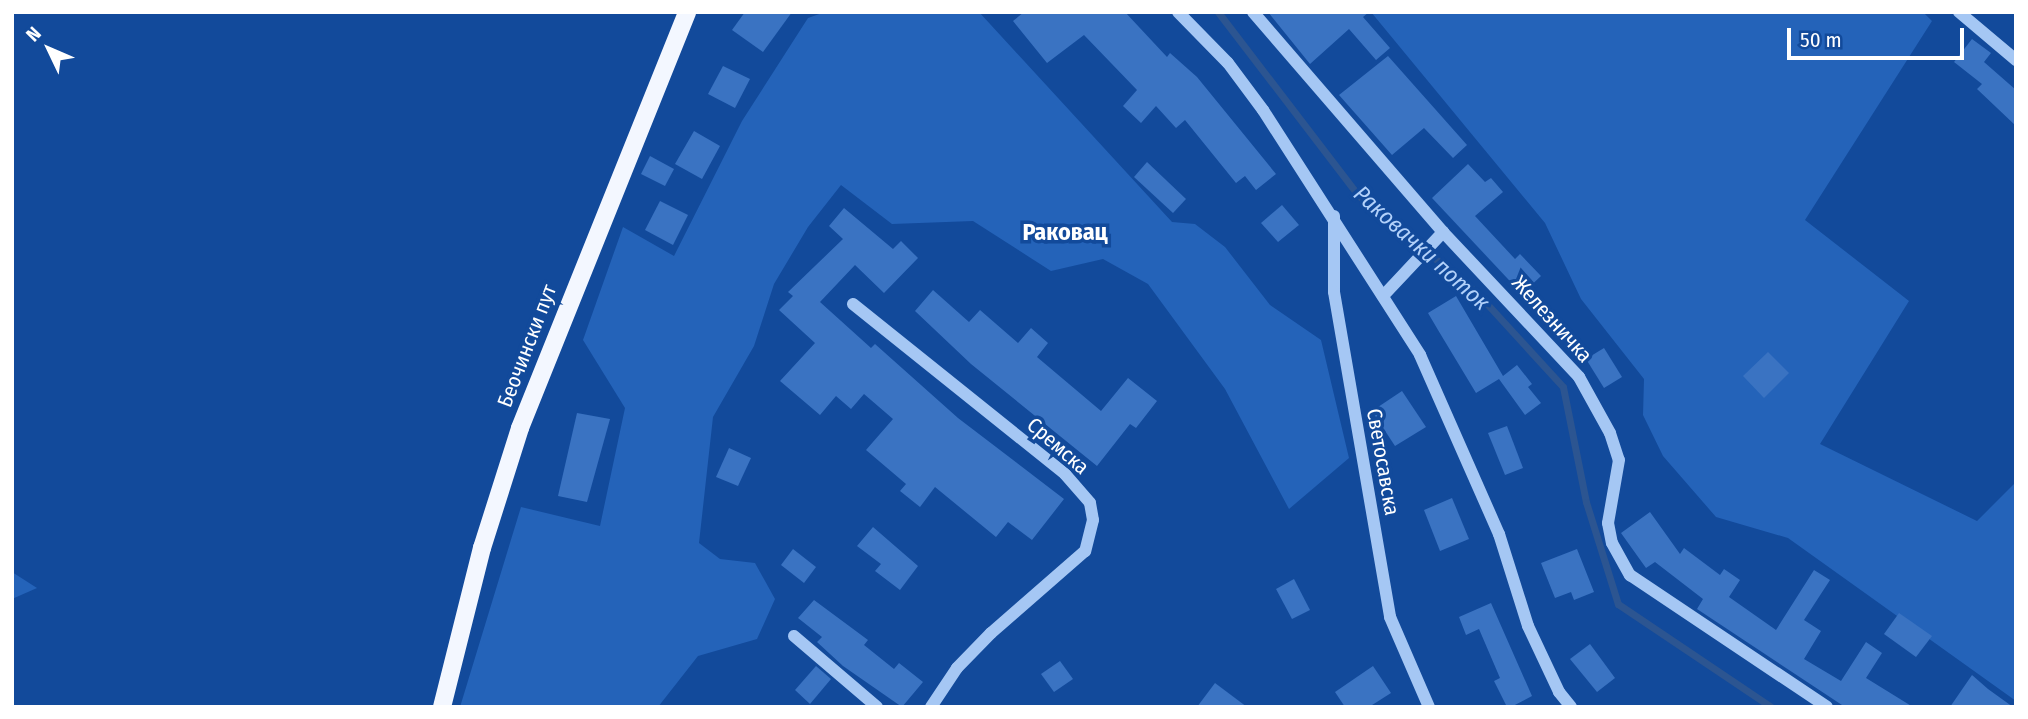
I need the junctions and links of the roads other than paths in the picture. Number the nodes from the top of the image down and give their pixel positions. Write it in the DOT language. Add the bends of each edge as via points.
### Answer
graph roads {
  1 [pos="687,12"];
  2 [pos="1178,12"];
  3 [pos="1253,12"];
  4 [pos="1958,12"];
  5 [pos="2016,60"];
  6 [pos="1335,216"];
  7 [pos="1443,232"];
  8 [pos="1382,296"];
  9 [pos="853,304"];
  10 [pos="794,636"];
  11 [pos="442,707"];
  12 [pos="877,707"];
  13 [pos="931,707"];
  14 [pos="1429,707"];
  15 [pos="1571,707"];
  16 [pos="1827,707"];
  1 -- 11 [label="main road, Беочински пут" via="520,428 482,548"];
  2 -- 6 [label="street" via="1228,63"];
  3 -- 7 [label="street, Железничка"];
  4 -- 5 [label="street"];
  6 -- 8 [label="street"];
  6 -- 14 [label="street, Светосавска" via="1334,292 1390,617"];
  7 -- 8 [label="street"];
  7 -- 16 [label="street, Железничка" via="1579,377 1611,433 1619,460 1608,523 1612,543 1630,575"];
  8 -- 15 [label="street" via="1420,355 1459,439 1500,534 1528,626 1559,692"];
  9 -- 13 [label="street, Сремска" via="1065,474 1090,503 1093,520 1086,551 991,633 957,668"];
  10 -- 12 [label="street"];
}
